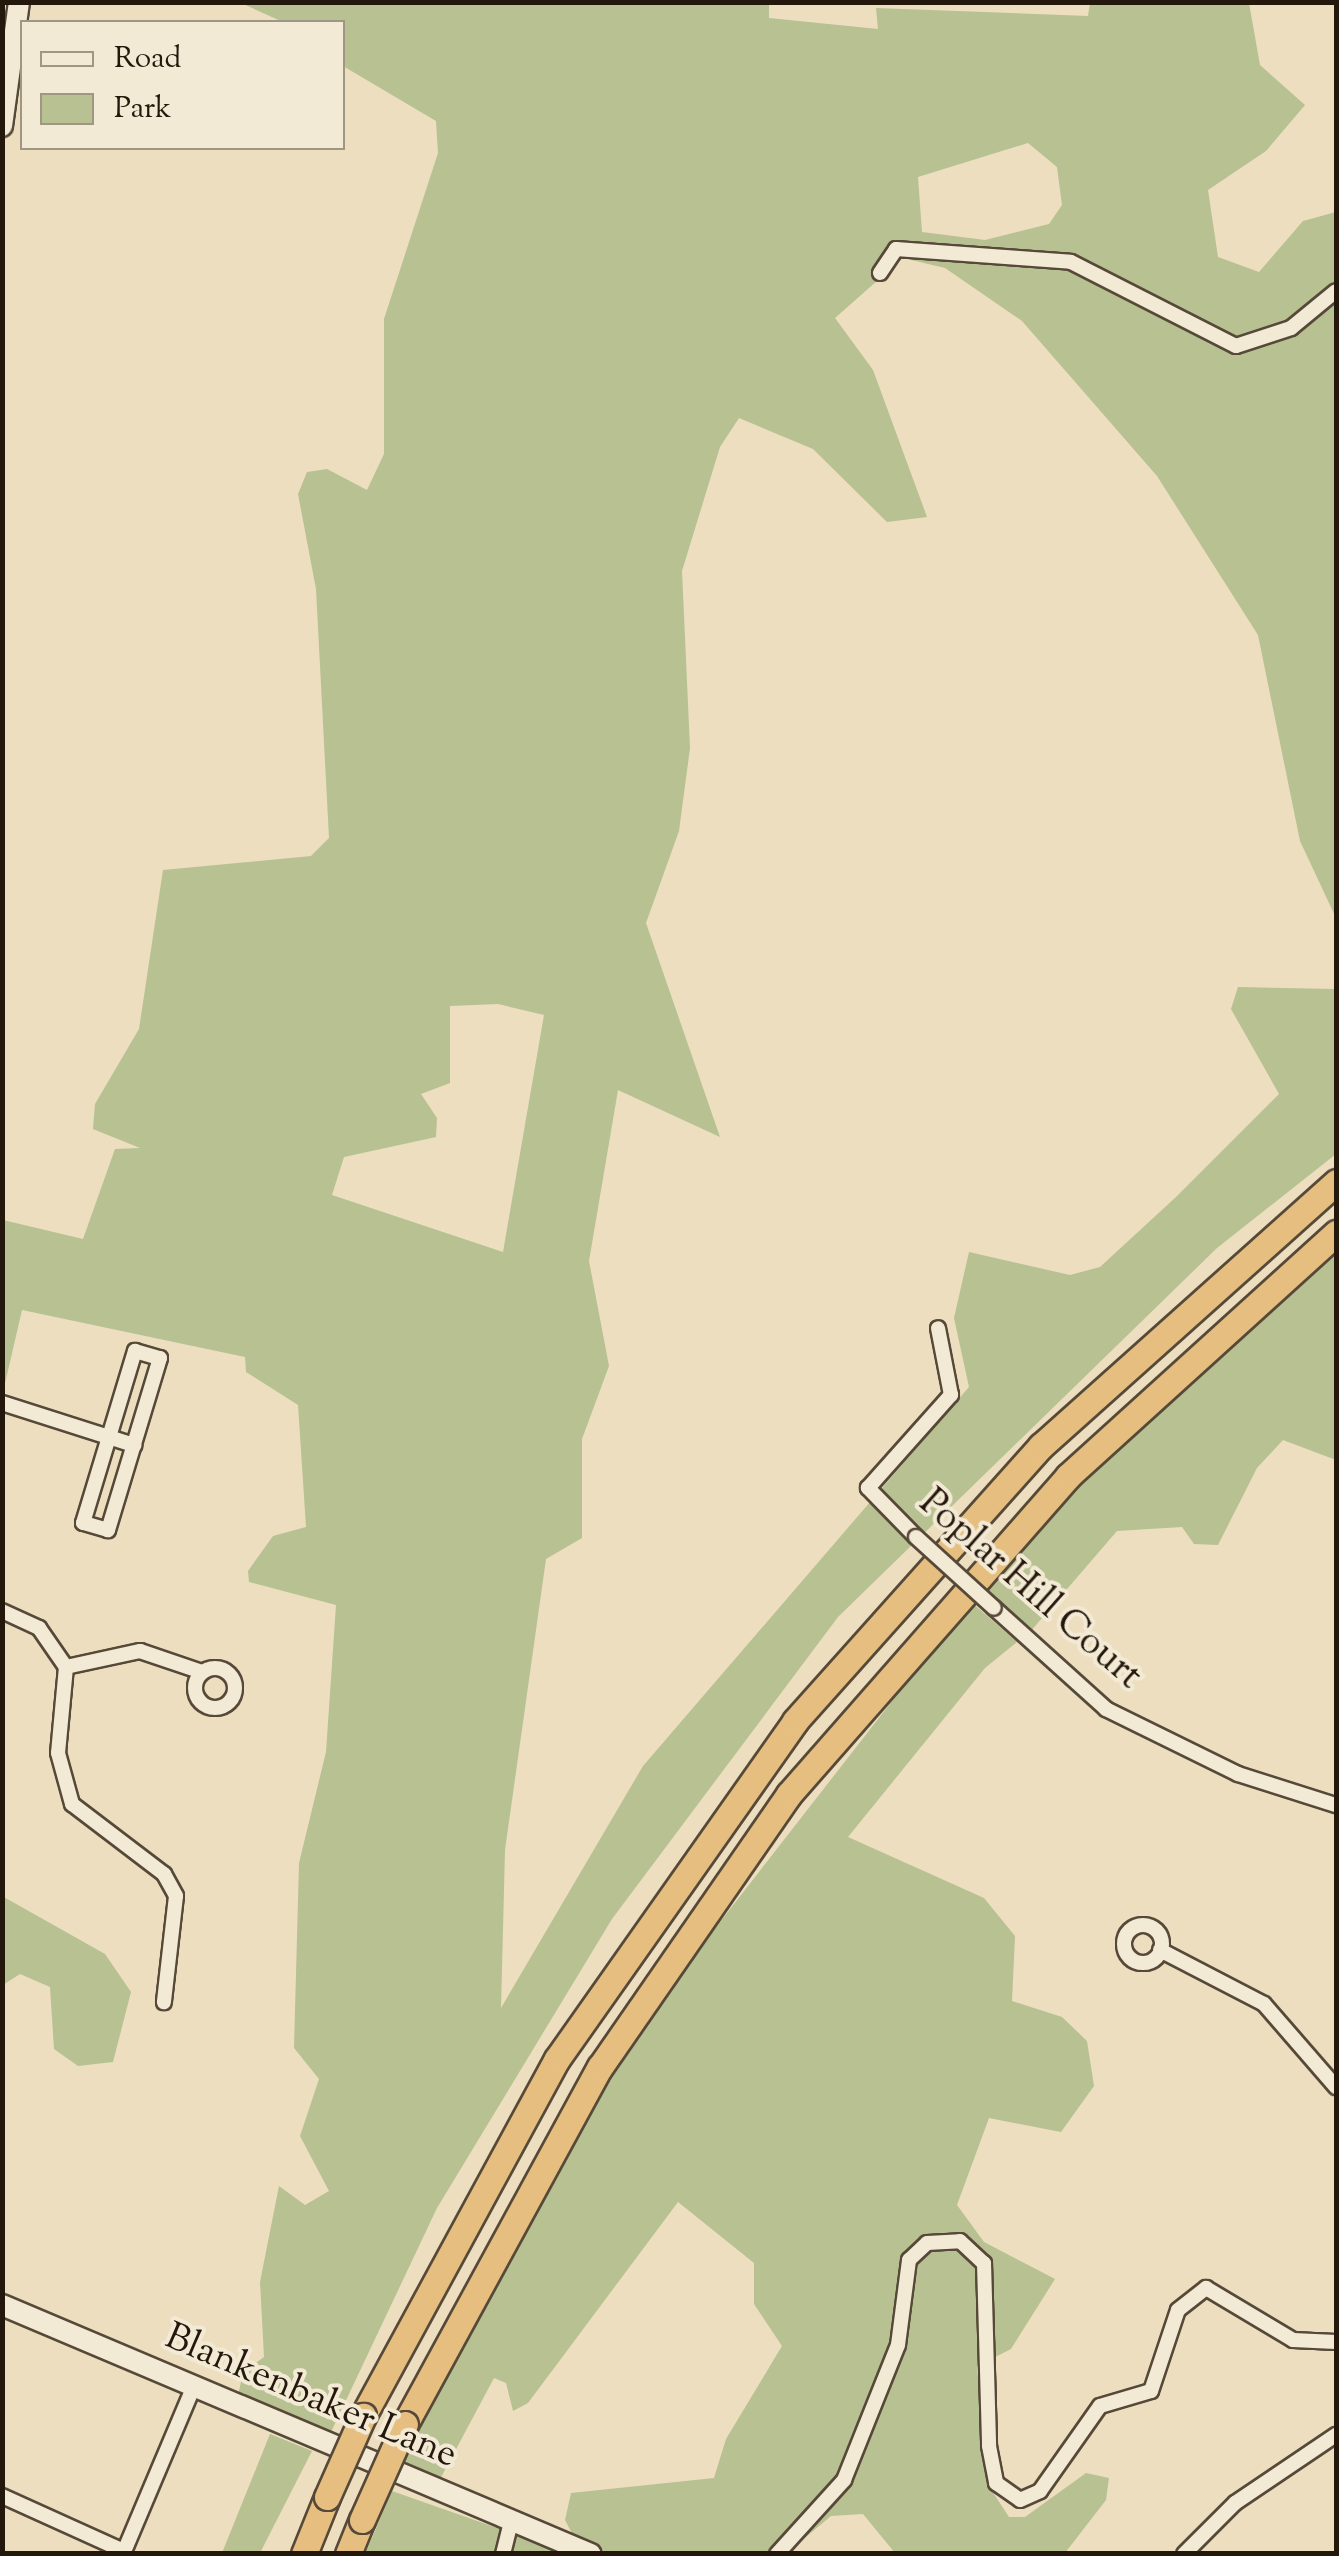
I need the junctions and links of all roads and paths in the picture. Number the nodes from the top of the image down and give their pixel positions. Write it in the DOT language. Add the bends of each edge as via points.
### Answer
graph roads {
  1 [pos="18,2"];
  2 [pos="2,126"];
  3 [pos="880,272"];
  4 [pos="1336,291"];
  5 [pos="1336,1182"];
  6 [pos="1336,1233"];
  7 [pos="938,1328"];
  8 [pos="2,1403"];
  9 [pos="109,1437"];
  10 [pos="134,1445"];
  11 [pos="2,1610"];
  12 [pos="66,1667"];
  13 [pos="202,1672"];
  14 [pos="1336,1805"];
  15 [pos="1160,1950"];
  16 [pos="164,2002"];
  17 [pos="1336,2087"];
  18 [pos="2,2305"];
  19 [pos="1336,2342"];
  20 [pos="193,2388"];
  21 [pos="1336,2435"];
  22 [pos="2,2496"];
  23 [pos="511,2521"];
  24 [pos="124,2552"];
  25 [pos="304,2554"];
  26 [pos="348,2554"];
  27 [pos="502,2554"];
  28 [pos="591,2554"];
  29 [pos="777,2554"];
  30 [pos="1184,2554"];
  1 -- 2 [label="street"];
  3 -- 4 [label="street" via="896,249 1071,262 1236,346 1291,328"];
  5 -- 25 [label="highway, bridge" via="1041,1446 795,1722 557,2059 364,2416"];
  6 -- 26 [label="highway, bridge" via="1068,1476 801,1780 600,2067 405,2424"];
  7 -- 14 [label="street, Poplar Hill Court, bridge" via="951,1395 868,1488 1106,1709 1238,1774"];
  8 -- 9 [label="street"];
  9 -- 10 [label="street"];
  9 -- 10 [label="street" via="83,1523 108,1530"];
  9 -- 10 [label="street" via="135,1351 160,1358"];
  11 -- 12 [label="street" via="39,1628"];
  12 -- 13 [label="street" via="140,1652"];
  12 -- 16 [label="street" via="64,1787 83,1818 148,1859 176,1896"];
  15 -- 17 [label="street" via="1264,2004"];
  18 -- 20 [label="street, Blankenbaker Lane"];
  19 -- 29 [label="street" via="1293,2340 1206,2288 1178,2310 1151,2391 1100,2406 1038,2494 1010,2497 996,2483 989,2446 984,2263 960,2241 927,2244 910,2260 898,2345 844,2480"];
  20 -- 23 [label="street, Blankenbaker Lane"];
  20 -- 24 [label="street"];
  21 -- 30 [label="street" via="1234,2503"];
  22 -- 24 [label="street"];
  23 -- 27 [label="street"];
  23 -- 28 [label="street, Blankenbaker Lane"];
}
